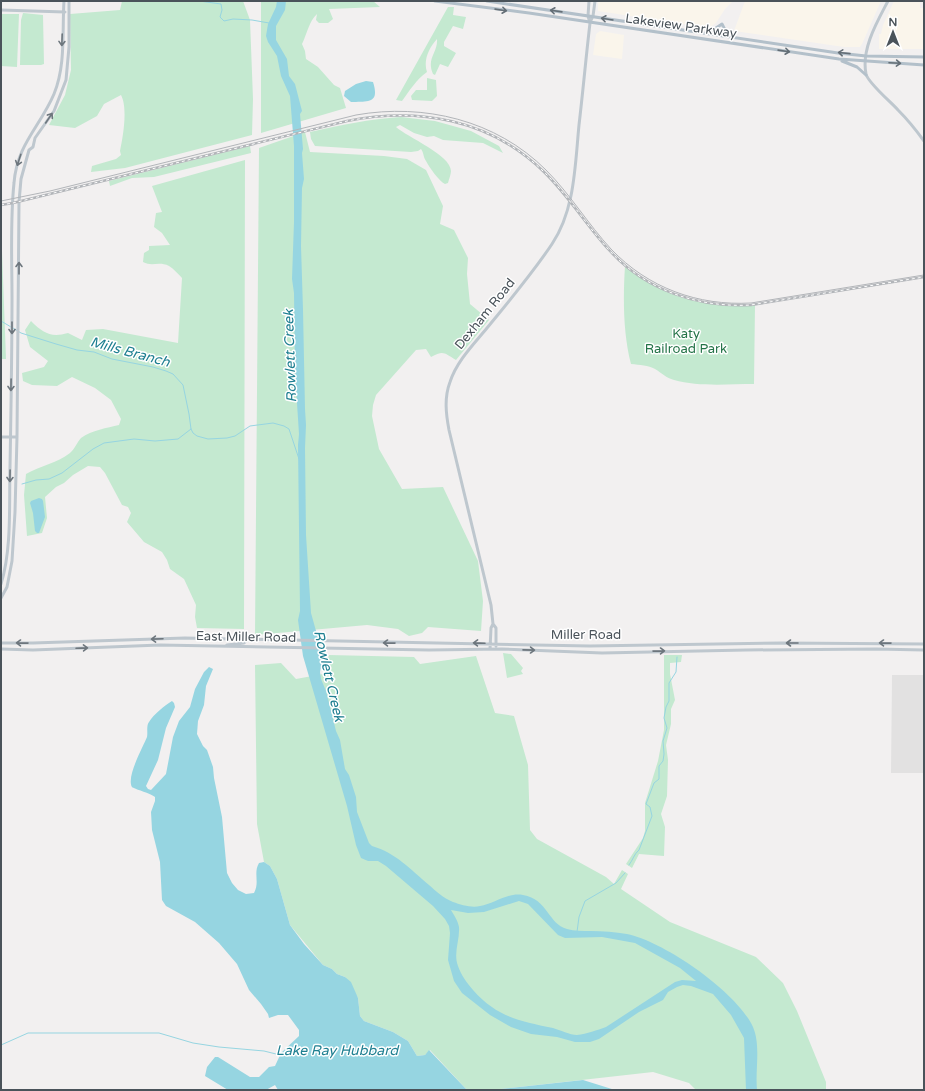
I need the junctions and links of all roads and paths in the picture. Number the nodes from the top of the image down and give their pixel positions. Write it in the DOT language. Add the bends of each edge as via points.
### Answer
graph roads {
  1 [pos="64,1"];
  2 [pos="69,1"];
  3 [pos="435,1"];
  4 [pos="472,1"];
  5 [pos="487,1"];
  6 [pos="589,1"];
  7 [pos="595,1"];
  8 [pos="888,1"];
  9 [pos="471,6"];
  10 [pos="1,10"];
  11 [pos="63,12"];
  12 [pos="69,12"];
  13 [pos="588,16"];
  14 [pos="593,16"];
  15 [pos="590,23"];
  16 [pos="672,28"];
  17 [pos="708,33"];
  18 [pos="671,34"];
  19 [pos="730,36"];
  20 [pos="800,47"];
  21 [pos="805,48"];
  22 [pos="802,54"];
  23 [pos="866,56"];
  24 [pos="924,57"];
  25 [pos="839,59"];
  26 [pos="866,62"];
  27 [pos="924,65"];
  28 [pos="866,75"];
  29 [pos="924,141"];
  30 [pos="16,171"];
  31 [pos="22,171"];
  32 [pos="12,234"];
  33 [pos="19,234"];
  34 [pos="12,285"];
  35 [pos="18,285"];
  36 [pos="1,436"];
  37 [pos="11,436"];
  38 [pos="17,436"];
  39 [pos="8,543"];
  40 [pos="13,543"];
  41 [pos="1,584"];
  42 [pos="1,598"];
  43 [pos="494,624"];
  44 [pos="196,638"];
  45 [pos="247,640"];
  46 [pos="1,643"];
  47 [pos="42,643"];
  48 [pos="491,643"];
  49 [pos="496,644"];
  50 [pos="693,644"];
  51 [pos="718,644"];
  52 [pos="924,644"];
  53 [pos="196,646"];
  54 [pos="225,646"];
  55 [pos="1,649"];
  56 [pos="490,649"];
  57 [pos="496,649"];
  58 [pos="43,650"];
  59 [pos="719,650"];
  60 [pos="924,650"];
  61 [pos="694,651"];
  1 -- 11 [label="main road"];
  2 -- 12 [label="main road"];
  3 -- 9 [label="main road, Lakeview Parkway"];
  4 -- 9 [label="main road"];
  13 -- 5 [label="main road, Lakeview Parkway, one-way"];
  6 -- 13 [label="main road, Dexham Road"];
  7 -- 14 [label="main road, Dexham Road"];
  8 -- 23 [label="main road" via="869,43"];
  9 -- 15 [label="main road, Lakeview Parkway, one-way"];
  10 -- 11 [label="main road"];
  11 -- 12 [label="main road"];
  11 -- 30 [label="main road, one-way" via="60,78 48,107 23,147"];
  31 -- 12 [label="main road, one-way" via="29,150 54,111 66,80"];
  13 -- 14 [label="main road, Lakeview Parkway"];
  13 -- 15 [label="main road, Dexham Road"];
  14 -- 15 [label="main road, Dexham Road"];
  16 -- 14 [label="main road, Lakeview Parkway, one-way"];
  15 -- 18 [label="main road, Lakeview Parkway"];
  15 -- 43 [label="main road, Dexham Road" via="574,183 560,229 551,246 460,361 447,394 448,430 492,605"];
  16 -- 17 [label="main road, Lakeview Parkway"];
  16 -- 18 [label="main road"];
  17 -- 19 [label="main road, Lakeview Parkway"];
  17 -- 19 [label="main road" via="722,24"];
  18 -- 22 [label="main road, Lakeview Parkway, one-way"];
  19 -- 20 [label="main road, Lakeview Parkway"];
  20 -- 21 [label="main road, Lakeview Parkway"];
  20 -- 22 [label="main road"];
  21 -- 22 [label="main road"];
  23 -- 21 [label="main road, Lakeview Parkway, one-way"];
  22 -- 25 [label="main road, Lakeview Parkway"];
  23 -- 24 [label="main road, Lakeview Parkway"];
  23 -- 26 [label="main road"];
  25 -- 26 [label="main road, Lakeview Parkway"];
  25 -- 28 [label="main road" via="858,67"];
  26 -- 27 [label="main road, Lakeview Parkway, one-way"];
  26 -- 28 [label="main road"];
  28 -- 29 [label="main road"];
  30 -- 31 [label="main road"];
  30 -- 32 [label="main road" via="13,186"];
  31 -- 33 [label="main road"];
  32 -- 33 [label="main road"];
  32 -- 34 [label="main road"];
  35 -- 33 [label="main road, one-way"];
  34 -- 35 [label="main road"];
  34 -- 37 [label="main road, one-way"];
  35 -- 38 [label="main road"];
  36 -- 37 [label="main road"];
  37 -- 38 [label="main road"];
  37 -- 39 [label="main road, one-way"];
  38 -- 40 [label="main road"];
  39 -- 40 [label="main road"];
  39 -- 41 [label="main road"];
  40 -- 42 [label="main road" via="7,587"];
  43 -- 48 [label="main road, Dexham Road" via="491,628"];
  43 -- 49 [label="main road, Dexham Road"];
  44 -- 45 [label="main road, East Miller Road"];
  44 -- 47 [label="main road, East Miller Road, one-way"];
  44 -- 53 [label="main road"];
  48 -- 45 [label="main road, Miller Road, one-way"];
  45 -- 54 [label="main road" via="244,643"];
  47 -- 46 [label="main road, East Miller Road, one-way"];
  47 -- 58 [label="main road"];
  48 -- 49 [label="main road, Miller Road"];
  48 -- 56 [label="main road, Dexham Road"];
  49 -- 50 [label="main road, Miller Road"];
  49 -- 57 [label="main road, Dexham Road"];
  50 -- 51 [label="main road, Miller Road"];
  50 -- 61 [label="main road"];
  52 -- 51 [label="main road, Miller Road, one-way"];
  51 -- 59 [label="main road"];
  53 -- 54 [label="main road, East Miller Road"];
  58 -- 53 [label="main road, East Miller Road, one-way"];
  54 -- 56 [label="main road, East Miller Road"];
  55 -- 58 [label="main road, East Miller Road"];
  56 -- 57 [label="main road, Miller Road"];
  57 -- 61 [label="main road, Miller Road, one-way" via="602,653"];
  59 -- 60 [label="main road, Miller Road"];
  59 -- 61 [label="main road, Miller Road"];
}
